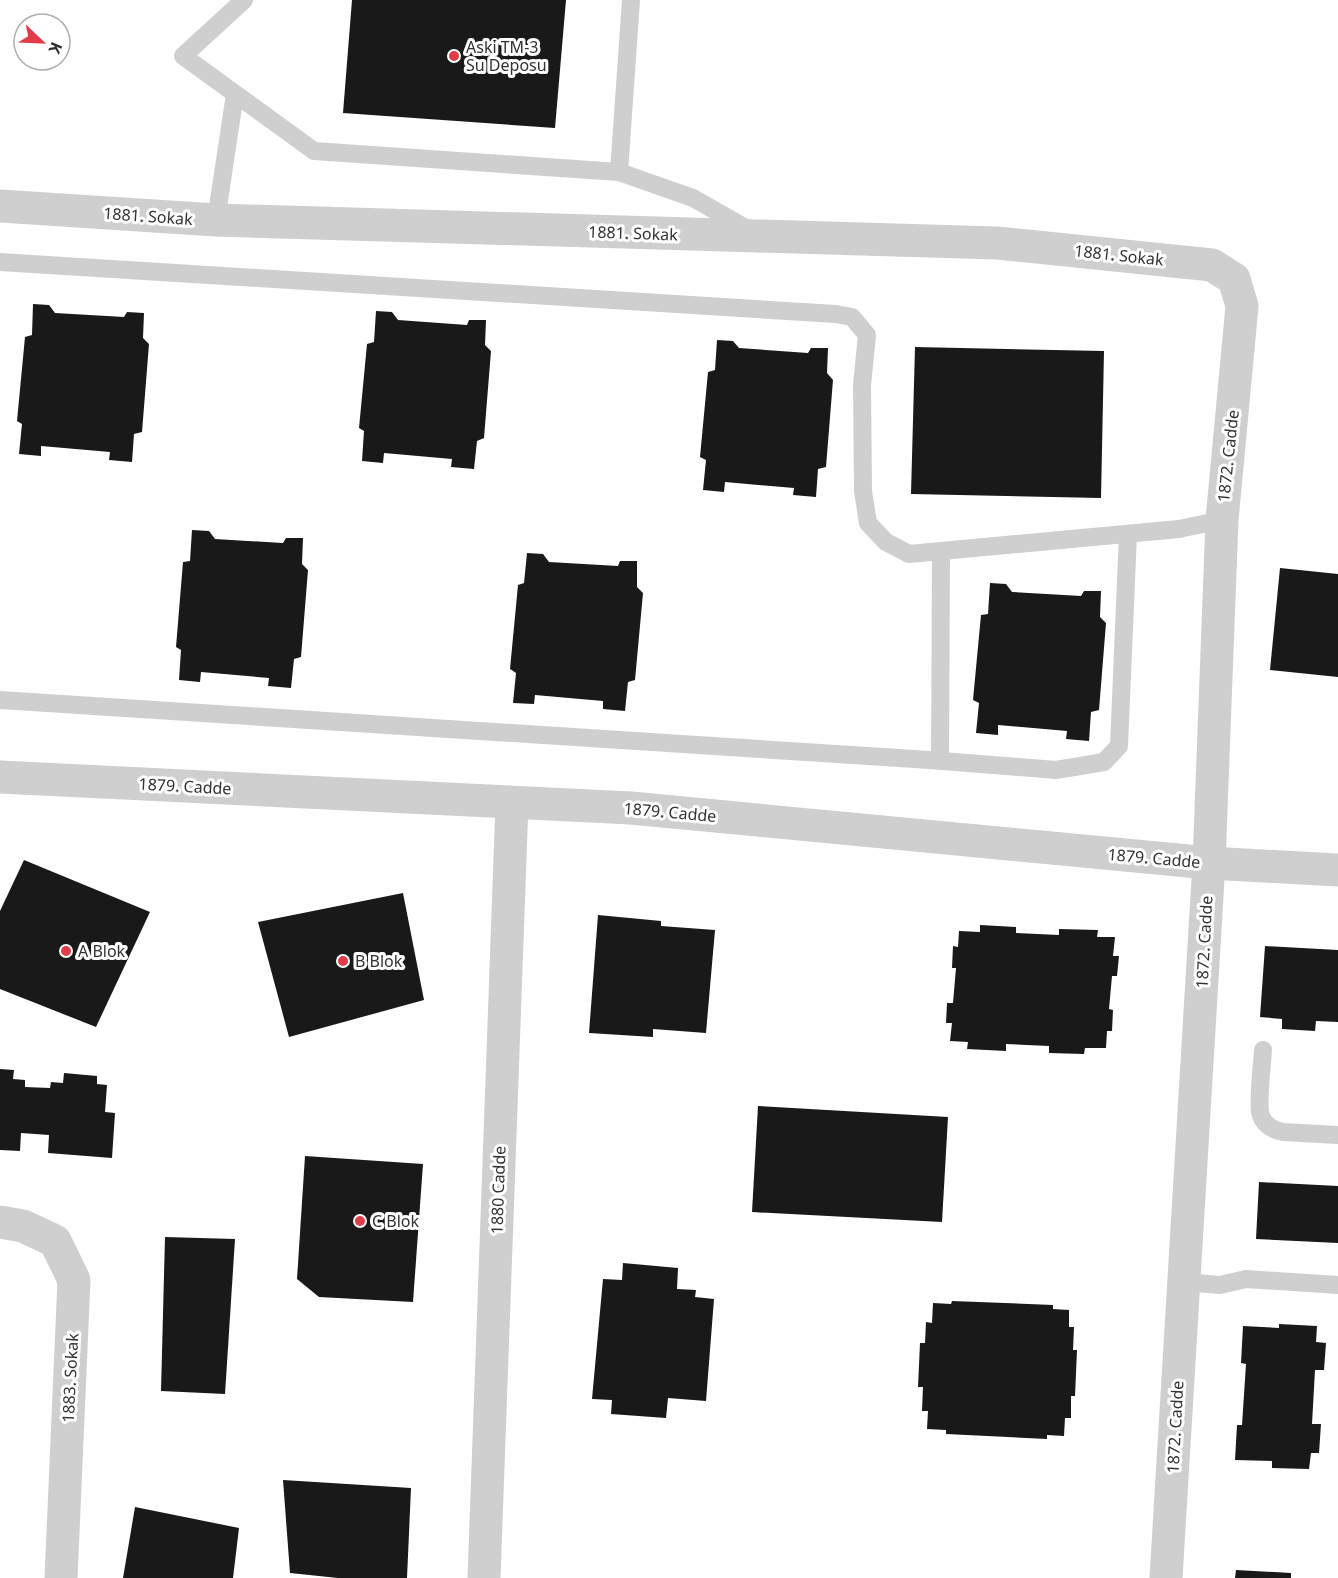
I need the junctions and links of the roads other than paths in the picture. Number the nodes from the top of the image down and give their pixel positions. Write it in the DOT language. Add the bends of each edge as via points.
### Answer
graph roads {
  1 [pos="244,0"];
  2 [pos="631,0"];
  3 [pos="236,94"];
  4 [pos="619,172"];
  5 [pos="0,206"];
  6 [pos="216,220"];
  7 [pos="761,236"];
  8 [pos="0,262"];
  9 [pos="1242,306"];
  10 [pos="1222,520"];
  11 [pos="1128,534"];
  12 [pos="940,552"];
  13 [pos="0,700"];
  14 [pos="940,761"];
  15 [pos="0,777"];
  16 [pos="512,803"];
  17 [pos="1209,863"];
  18 [pos="1338,870"];
  19 [pos="1263,1050"];
  20 [pos="1338,1135"];
  21 [pos="0,1222"];
  22 [pos="1184,1282"];
  23 [pos="1338,1285"];
  24 [pos="61,1578"];
  25 [pos="484,1578"];
  26 [pos="1166,1578"];
  1 -- 3 [label="lane" via="183,56"];
  2 -- 4 [label="lane"];
  3 -- 4 [label="lane" via="314,151"];
  3 -- 6 [label="lane"];
  4 -- 7 [label="lane" via="693,198"];
  5 -- 6 [label="street, 1881. Sokak"];
  6 -- 7 [label="street, 1881. Sokak"];
  7 -- 9 [label="street, 1881. Sokak" via="997,243 1212,265 1234,279"];
  8 -- 12 [label="lane" via="852,317 867,335 862,385 863,480 868,523 886,542 909,554"];
  9 -- 10 [label="street, 1872. Cadde"];
  10 -- 11 [label="lane"];
  10 -- 17 [label="street, 1872. Cadde"];
  11 -- 12 [label="lane"];
  11 -- 14 [label="lane" via="1119,746 1104,762 1056,770"];
  12 -- 14 [label="lane"];
  13 -- 14 [label="lane"];
  15 -- 16 [label="street, 1879. Cadde"];
  16 -- 17 [label="street, 1879. Cadde" via="631,808"];
  16 -- 25 [label="street, 1880 Cadde"];
  17 -- 18 [label="street, 1879. Cadde"];
  17 -- 22 [label="street, 1872. Cadde"];
  19 -- 20 [label="lane" via="1260,1112 1268,1125 1283,1132"];
  21 -- 24 [label="street, 1883. Sokak" via="23,1226 55,1241 74,1280"];
  22 -- 23 [label="lane" via="1220,1285 1246,1279"];
  22 -- 26 [label="street, 1872. Cadde"];
}
